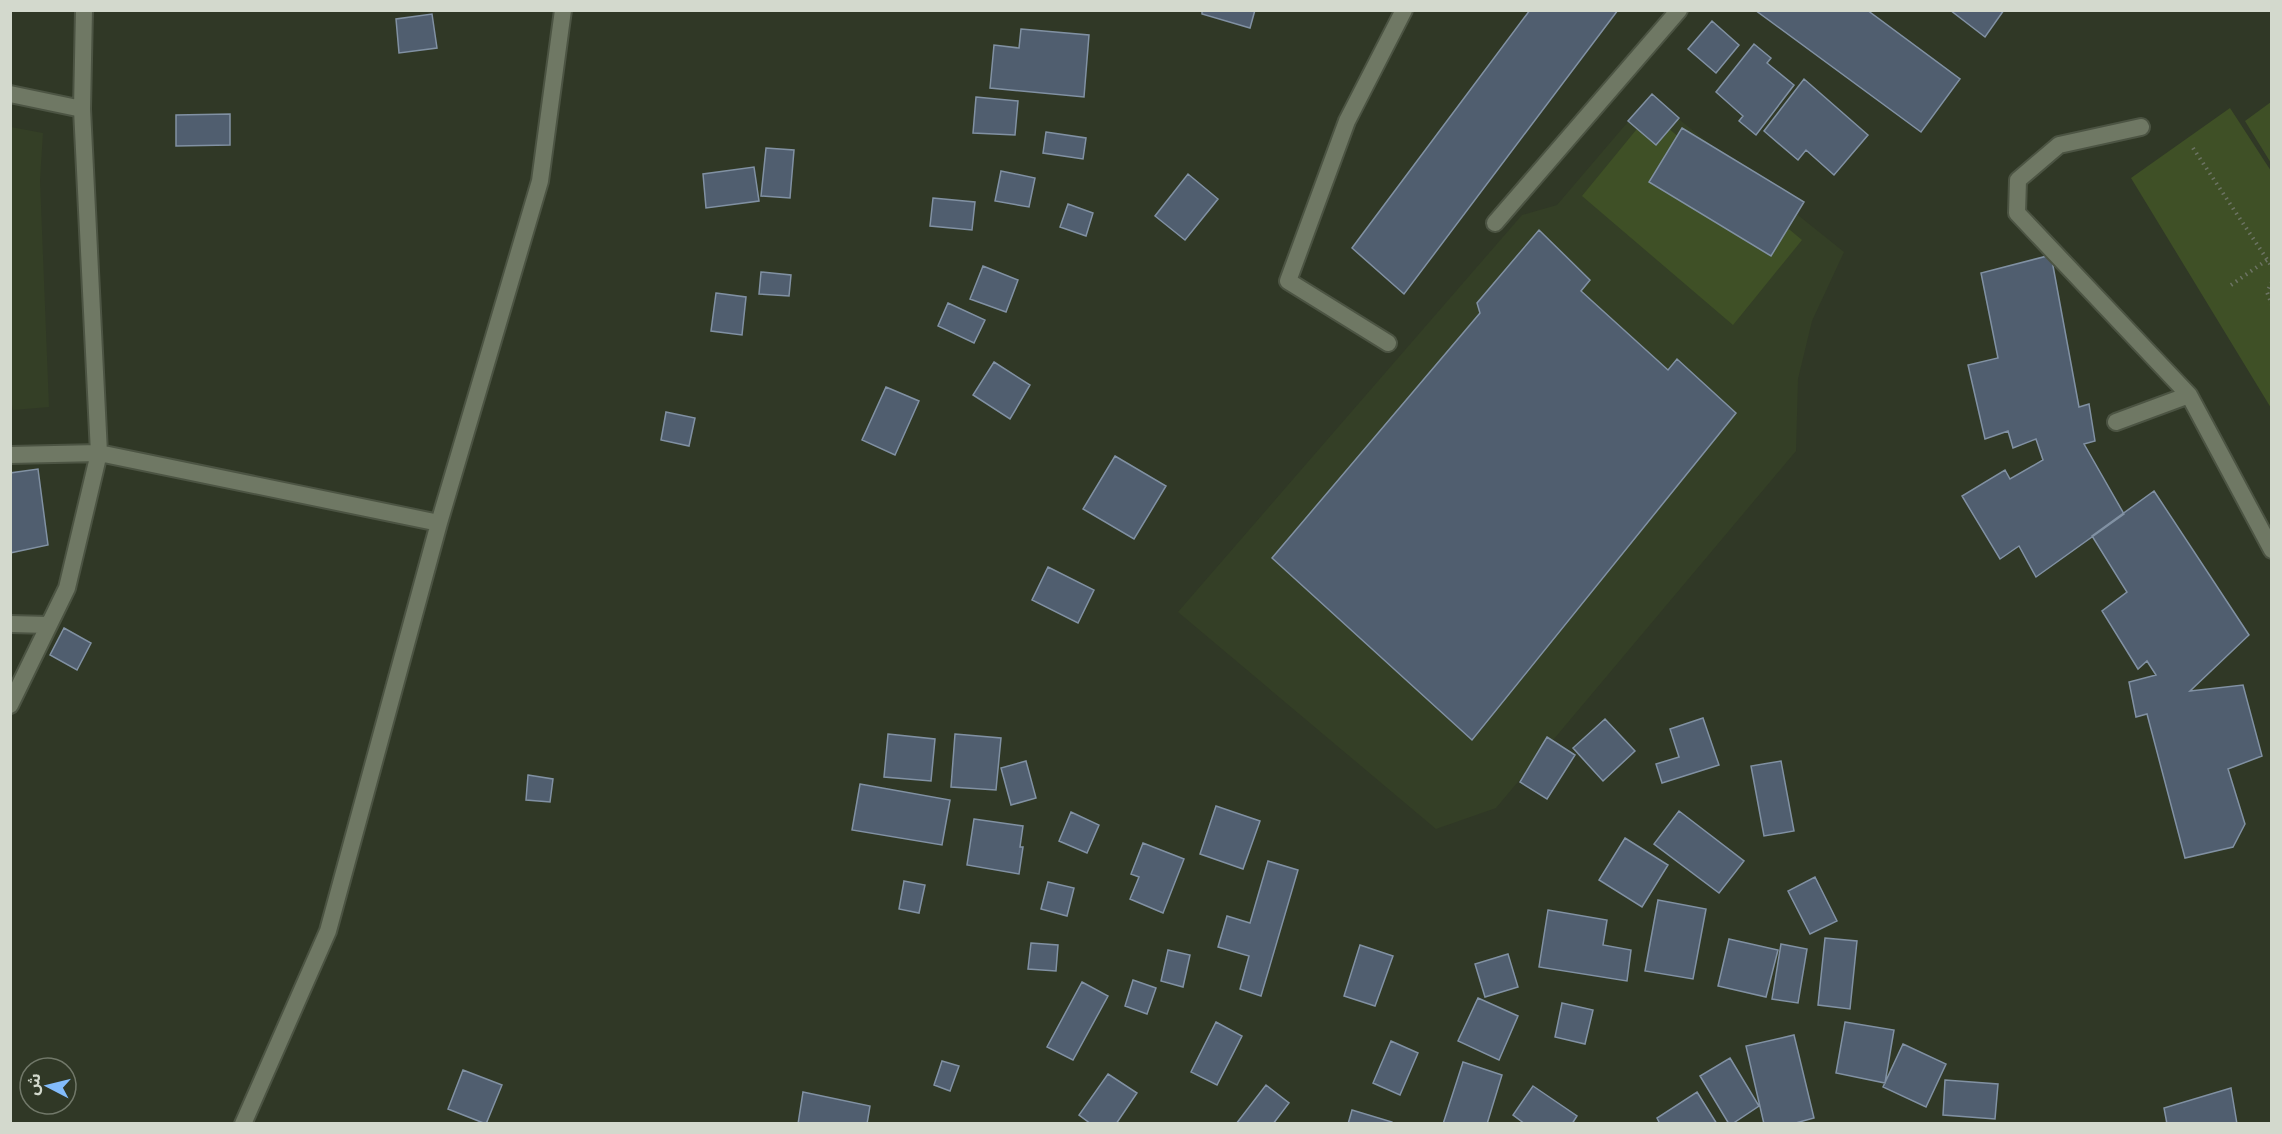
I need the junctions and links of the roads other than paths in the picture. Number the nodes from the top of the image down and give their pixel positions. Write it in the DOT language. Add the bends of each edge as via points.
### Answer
graph roads {
  1 [pos="84,10"];
  2 [pos="563,10"];
  3 [pos="1404,10"];
  4 [pos="1679,10"];
  5 [pos="10,94"];
  6 [pos="82,109"];
  7 [pos="2141,127"];
  8 [pos="1495,223"];
  9 [pos="1388,343"];
  10 [pos="2189,395"];
  11 [pos="2116,422"];
  12 [pos="99,453"];
  13 [pos="10,455"];
  14 [pos="439,523"];
  15 [pos="2271,550"];
  16 [pos="10,624"];
  17 [pos="49,624"];
  18 [pos="10,705"];
  19 [pos="243,1124"];
  1 -- 6 [label="street"];
  2 -- 14 [label="street" via="540,181"];
  3 -- 9 [label="street" via="1347,121 1288,281"];
  4 -- 8 [label="street"];
  5 -- 6 [label="street"];
  6 -- 12 [label="street"];
  7 -- 10 [label="street" via="2059,145 2018,180 2017,213"];
  10 -- 11 [label="street"];
  10 -- 15 [label="street"];
  12 -- 13 [label="street"];
  12 -- 14 [label="street"];
  12 -- 17 [label="street" via="67,588"];
  14 -- 19 [label="street" via="328,931"];
  16 -- 17 [label="street"];
  17 -- 18 [label="street"];
}
